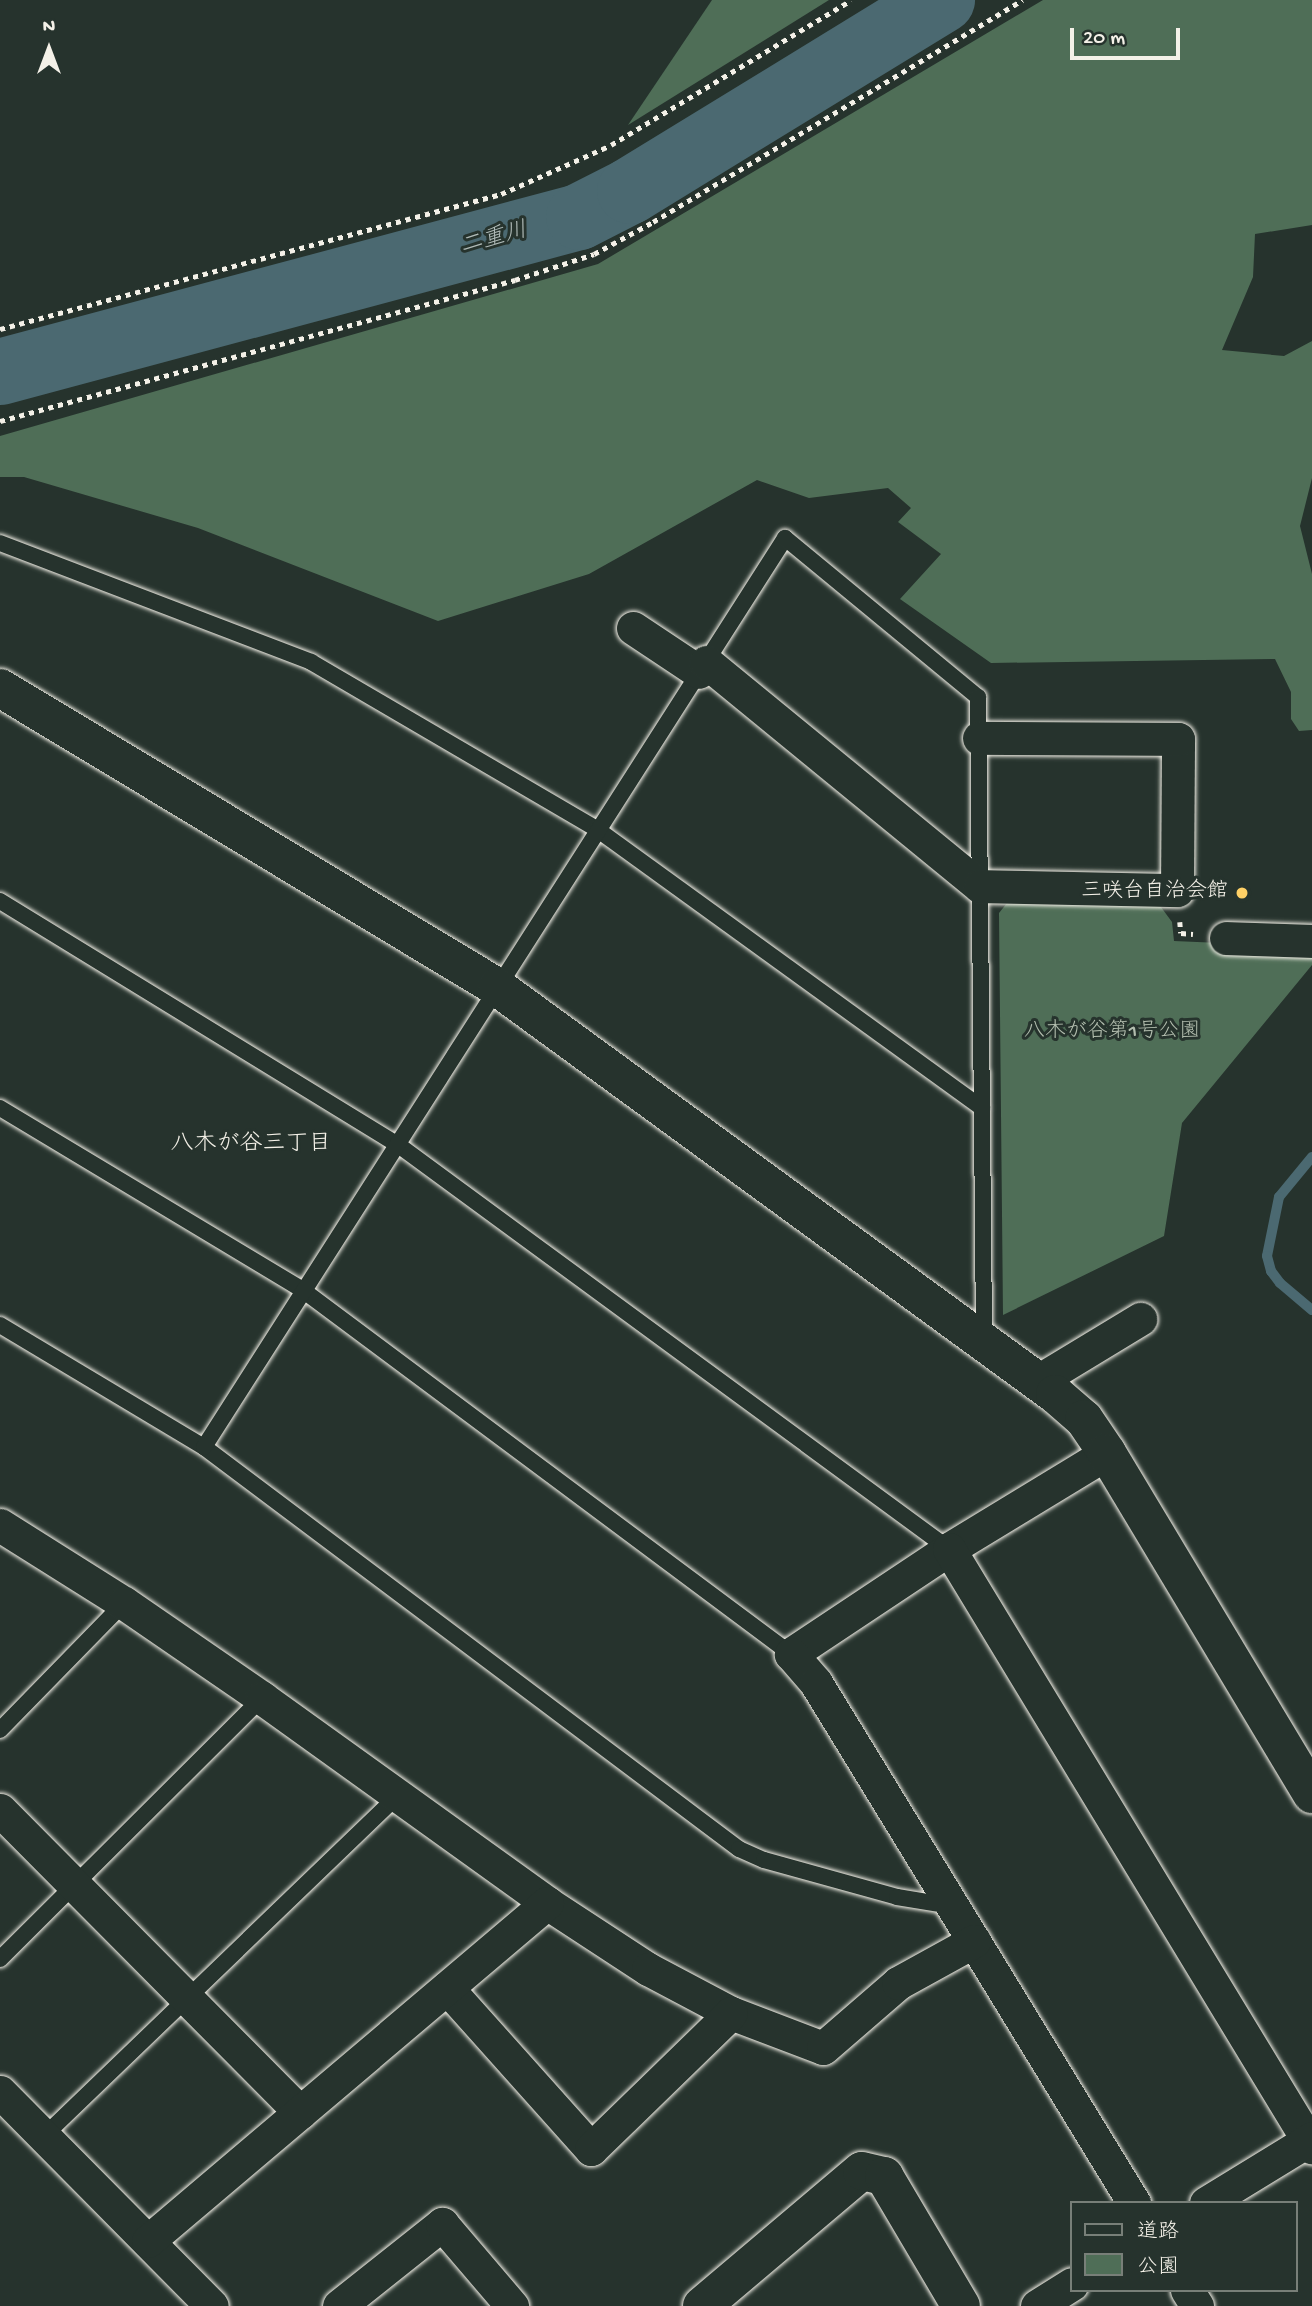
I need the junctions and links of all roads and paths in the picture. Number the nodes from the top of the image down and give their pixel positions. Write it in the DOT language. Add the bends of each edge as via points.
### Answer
graph roads {
  1 [pos="850,0"];
  2 [pos="1023,0"];
  3 [pos="0,329"];
  4 [pos="0,421"];
  5 [pos="0,543"];
  6 [pos="633,628"];
  7 [pos="702,667"];
  8 [pos="0,688"];
  9 [pos="979,738"];
  10 [pos="598,830"];
  11 [pos="979,886"];
  12 [pos="0,901"];
  13 [pos="1226,937"];
  14 [pos="1312,941"];
  15 [pos="497,987"];
  16 [pos="0,1108"];
  17 [pos="982,1108"];
  18 [pos="397,1144"];
  19 [pos="303,1291"];
  20 [pos="1140,1319"];
  21 [pos="0,1325"];
  22 [pos="985,1344"];
  23 [pos="1036,1382"];
  24 [pos="204,1447"];
  25 [pos="1107,1453"];
  26 [pos="0,1525"];
  27 [pos="949,1549"];
  28 [pos="124,1603"];
  29 [pos="791,1654"];
  30 [pos="262,1698"];
  31 [pos="0,1730"];
  32 [pos="1312,1794"];
  33 [pos="397,1796"];
  34 [pos="0,1810"];
  35 [pos="74,1885"];
  36 [pos="547,1903"];
  37 [pos="952,1906"];
  38 [pos="974,1941"];
  39 [pos="0,1959"];
  40 [pos="447,1988"];
  41 [pos="187,1998"];
  42 [pos="732,2013"];
  43 [pos="0,2092"];
  44 [pos="300,2112"];
  45 [pos="44,2136"];
  46 [pos="1311,2142"];
  47 [pos="1133,2201"];
  48 [pos="1209,2201"];
  49 [pos="148,2241"];
  50 [pos="1070,2285"];
  51 [pos="703,2305"];
  52 [pos="212,2306"];
  53 [pos="339,2306"];
  54 [pos="512,2306"];
  55 [pos="961,2306"];
  56 [pos="1037,2306"];
  1 -- 3 [label="path" via="611,145 501,194"];
  2 -- 4 [label="path" via="594,254 515,280"];
  5 -- 10 [label="lane" via="311,662"];
  6 -- 7 [label="street"];
  7 -- 9 [label="lane" via="785,538 978,697"];
  7 -- 10 [label="lane"];
  7 -- 11 [label="street"];
  8 -- 15 [label="street"];
  9 -- 11 [label="lane"];
  9 -- 11 [label="street" via="1178,739 1177,890"];
  10 -- 15 [label="lane"];
  10 -- 17 [label="lane"];
  11 -- 17 [label="lane"];
  12 -- 18 [label="lane"];
  13 -- 14 [label="street"];
  15 -- 18 [label="lane"];
  15 -- 22 [label="street"];
  16 -- 19 [label="lane"];
  17 -- 22 [label="lane"];
  18 -- 19 [label="lane"];
  18 -- 27 [label="lane"];
  19 -- 24 [label="lane"];
  19 -- 29 [label="lane"];
  20 -- 23 [label="street"];
  21 -- 24 [label="lane"];
  22 -- 23 [label="street"];
  23 -- 25 [label="street" via="1084,1419"];
  24 -- 37 [label="lane" via="739,1849 897,1898"];
  25 -- 27 [label="street"];
  25 -- 32 [label="street"];
  26 -- 28 [label="street"];
  27 -- 29 [label="street"];
  27 -- 46 [label="street"];
  28 -- 30 [label="street"];
  28 -- 31 [label="lane"];
  29 -- 37 [label="street" via="817,1684"];
  30 -- 33 [label="street"];
  30 -- 35 [label="lane"];
  33 -- 36 [label="street"];
  33 -- 41 [label="lane"];
  34 -- 35 [label="street"];
  35 -- 39 [label="lane"];
  35 -- 41 [label="street"];
  36 -- 40 [label="street"];
  36 -- 42 [label="street" via="648,1969"];
  37 -- 38 [label="street"];
  38 -- 42 [label="street" via="898,1983 823,2048"];
  38 -- 47 [label="street"];
  40 -- 42 [label="street" via="591,2149"];
  40 -- 44 [label="street"];
  41 -- 44 [label="street"];
  41 -- 45 [label="lane"];
  43 -- 45 [label="street"];
  44 -- 49 [label="street"];
  45 -- 49 [label="street"];
  46 -- 48 [label="street"];
  49 -- 52 [label="street"];
  50 -- 56 [label="street"];
  51 -- 55 [label="street" via="862,2171 884,2176"];
  53 -- 54 [label="street" via="442,2224"];
}
